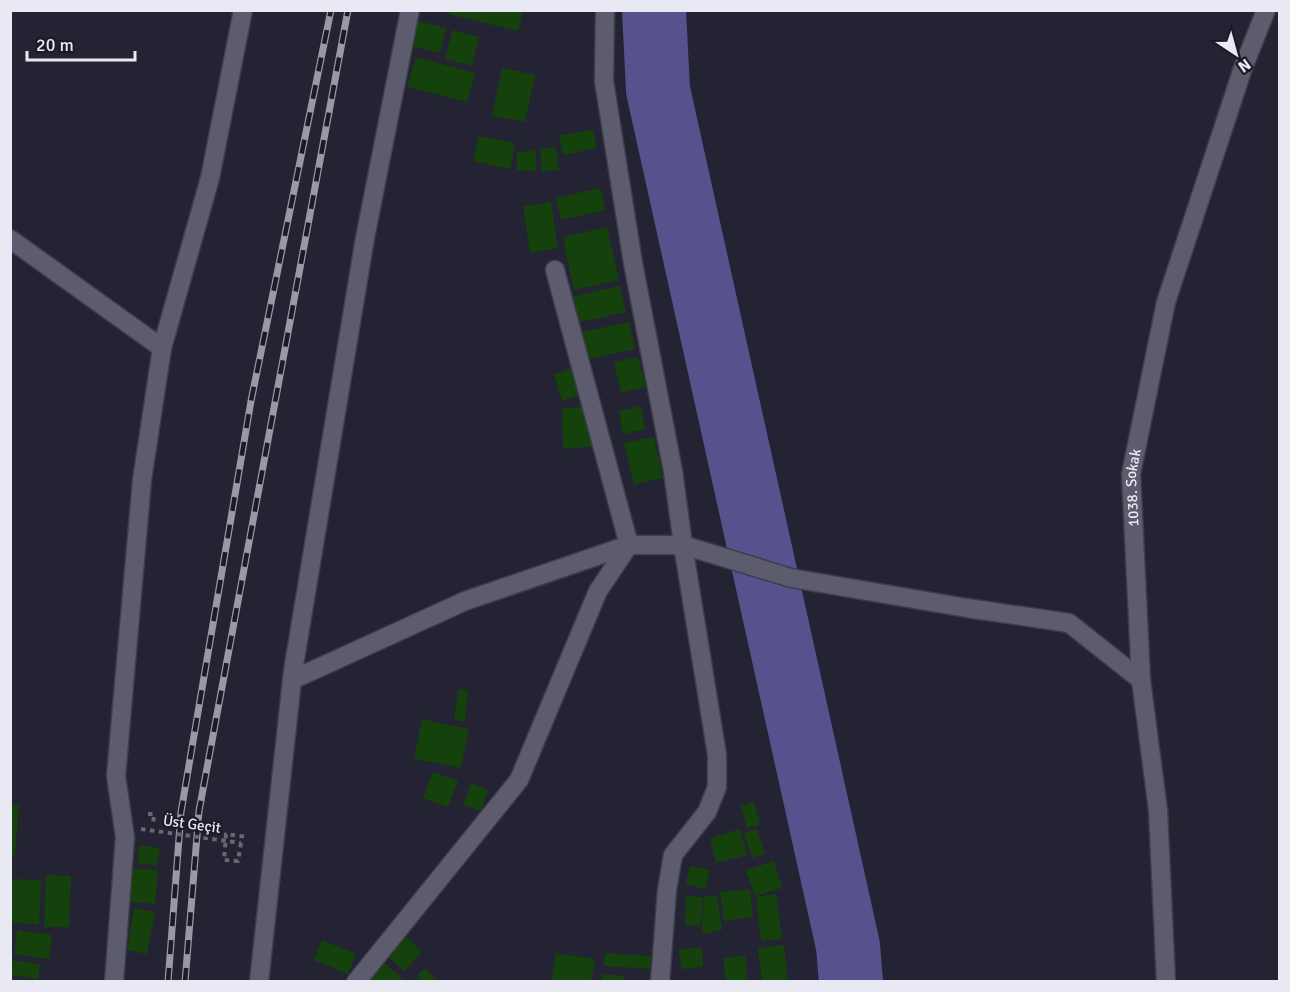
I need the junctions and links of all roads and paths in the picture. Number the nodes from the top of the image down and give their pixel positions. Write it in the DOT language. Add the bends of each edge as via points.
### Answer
graph roads {
  1 [pos="243,10"];
  2 [pos="410,10"];
  3 [pos="605,10"];
  4 [pos="1266,10"];
  5 [pos="10,239"];
  6 [pos="555,270"];
  7 [pos="162,348"];
  8 [pos="629,545"];
  9 [pos="683,545"];
  10 [pos="292,680"];
  11 [pos="1141,680"];
  12 [pos="141,829"];
  13 [pos="226,834"];
  14 [pos="114,981"];
  15 [pos="259,981"];
  16 [pos="356,981"];
  17 [pos="660,981"];
  18 [pos="1166,981"];
  1 -- 7 [label="street" via="210,178"];
  2 -- 10 [label="street" via="365,238"];
  3 -- 9 [label="street" via="604,81"];
  4 -- 11 [label="street, 1038. Sokak" via="1166,302 1131,474"];
  5 -- 7 [label="street"];
  6 -- 8 [label="street"];
  7 -- 14 [label="street" via="142,480 116,776 124,837"];
  8 -- 9 [label="street"];
  8 -- 10 [label="street" via="465,601"];
  8 -- 16 [label="street" via="598,591 519,780"];
  9 -- 11 [label="street" via="791,578 1069,623"];
  9 -- 17 [label="street" via="717,755 717,787 707,812 673,855"];
  10 -- 15 [label="street"];
  11 -- 18 [label="street, 1038. Sokak" via="1158,810"];
  12 -- 13 [label="path, Üst Geçit, bridge" via="241,843 238,861 224,860"];
}
